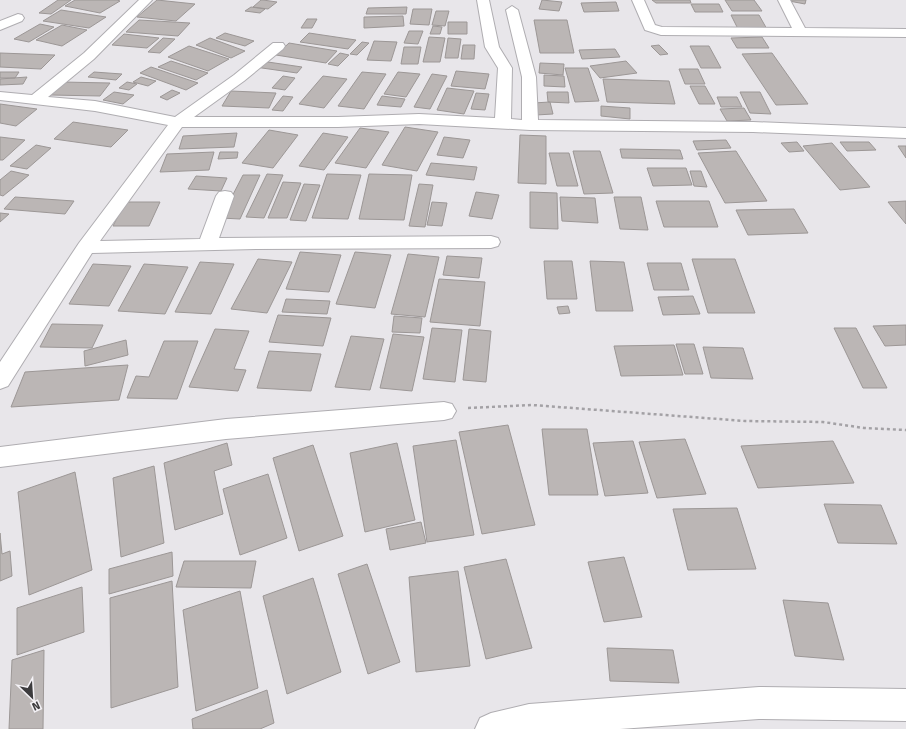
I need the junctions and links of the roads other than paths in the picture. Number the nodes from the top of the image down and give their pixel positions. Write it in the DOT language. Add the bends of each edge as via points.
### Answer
graph roads {
  1 [pos="146,0"];
  2 [pos="483,0"];
  3 [pos="638,0"];
  4 [pos="784,0"];
  5 [pos="512,10"];
  6 [pos="18,18"];
  7 [pos="0,26"];
  8 [pos="801,32"];
  9 [pos="906,33"];
  10 [pos="278,46"];
  11 [pos="0,96"];
  12 [pos="36,99"];
  13 [pos="178,122"];
  14 [pos="503,123"];
  15 [pos="530,125"];
  16 [pos="906,133"];
  17 [pos="225,196"];
  18 [pos="490,242"];
  19 [pos="208,245"];
  20 [pos="86,247"];
  21 [pos="2,373"];
  22 [pos="444,411"];
  23 [pos="0,457"];
  24 [pos="906,705"];
  25 [pos="530,724"];
  26 [pos="491,729"];
  1 -- 12 [label="street" via="89,56"];
  2 -- 14 [label="street" via="492,47 505,68"];
  3 -- 8 [label="street" via="650,27 661,31"];
  4 -- 8 [label="street"];
  5 -- 15 [label="street" via="529,77"];
  6 -- 7 [label="street"];
  8 -- 9 [label="street"];
  10 -- 13 [label="street"];
  11 -- 12 [label="street"];
  12 -- 13 [label="street" via="95,106"];
  13 -- 14 [label="street" via="419,119"];
  13 -- 20 [label="street"];
  14 -- 15 [label="street"];
  15 -- 16 [label="street" via="753,127"];
  17 -- 19 [label="street"];
  18 -- 19 [label="street"];
  19 -- 20 [label="street"];
  20 -- 21 [label="street"];
  22 -- 23 [label="street" via="226,430"];
  24 -- 25 [label="street" via="759,703"];
  25 -- 26 [label="street"];
}
